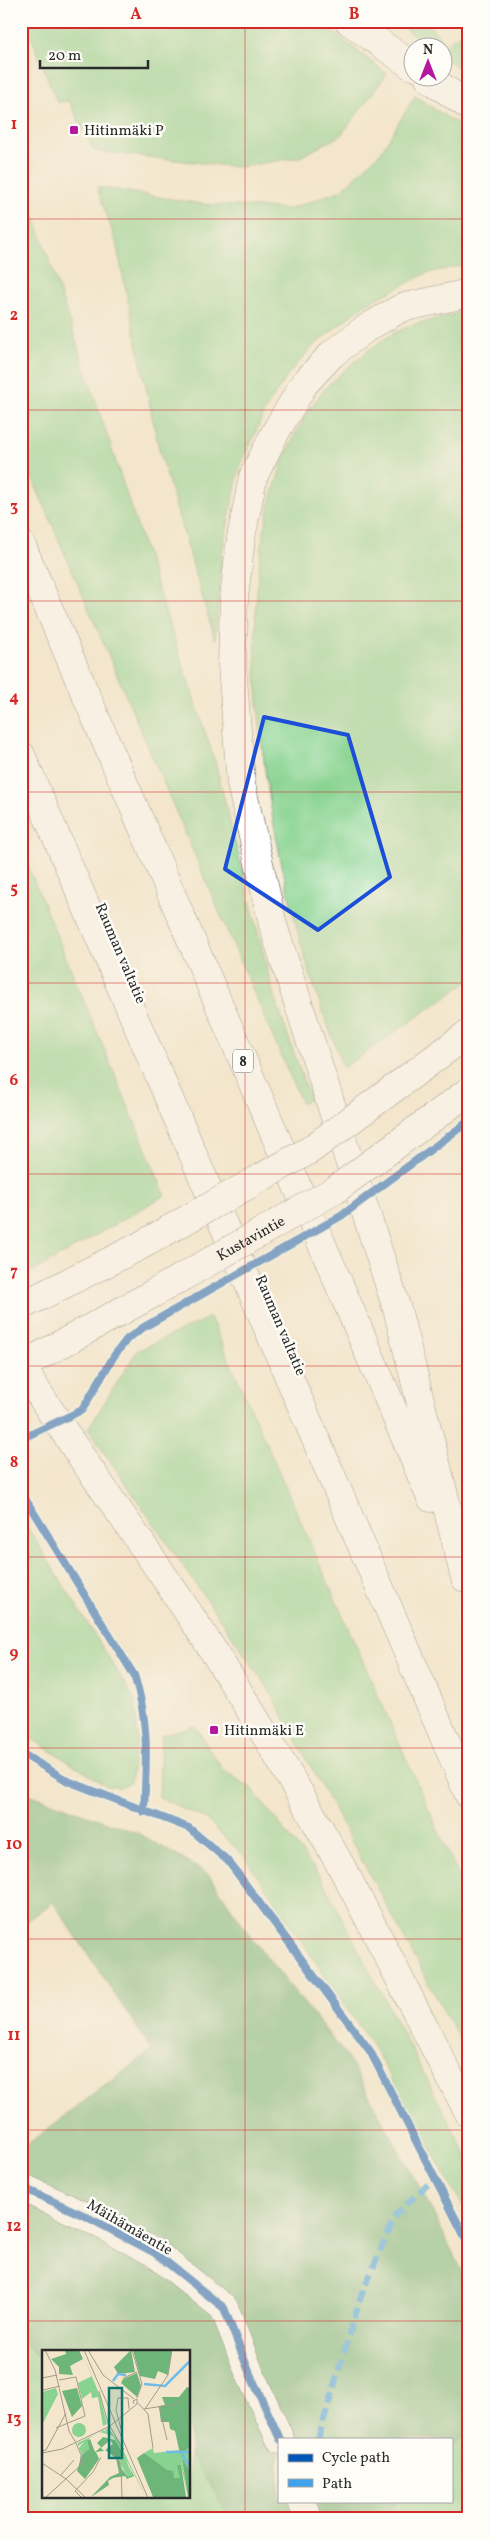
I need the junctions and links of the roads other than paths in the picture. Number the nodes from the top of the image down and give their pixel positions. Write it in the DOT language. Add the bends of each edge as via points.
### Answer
graph roads {
  1 [pos="348,21"];
  2 [pos="402,59"];
  3 [pos="443,88"];
  4 [pos="469,106"];
  5 [pos="469,293"];
  6 [pos="21,544"];
  7 [pos="21,755"];
  8 [pos="469,1033"];
  9 [pos="469,1091"];
  10 [pos="21,1306"];
  11 [pos="21,1366"];
  12 [pos="467,1582"];
  13 [pos="469,1795"];
  14 [pos="469,2113"];
  15 [pos="21,2187"];
  16 [pos="280,2438"];
  17 [pos="302,2502"];
  18 [pos="308,2519"];
  1 -- 2 [label="main road"];
  3 -- 4 [label="main road"];
  5 -- 12 [label="main road" via="402,308 365,329 332,354 304,384 253,477 234,598 232,665 241,784 274,925 397,1309"];
  6 -- 12 [label="main road, 8"];
  7 -- 13 [label="main road, Rauman valtatie"];
  8 -- 10 [label="main road, bridge" via="310,1150 138,1247"];
  9 -- 11 [label="main road, Kustavintie, bridge" via="335,1190"];
  11 -- 14 [label="main road" via="145,1546 282,1764 342,1869"];
  15 -- 16 [label="main road, Mäihämäentie" via="155,2253 224,2308"];
  17 -- 18 [label="main road"];
}
